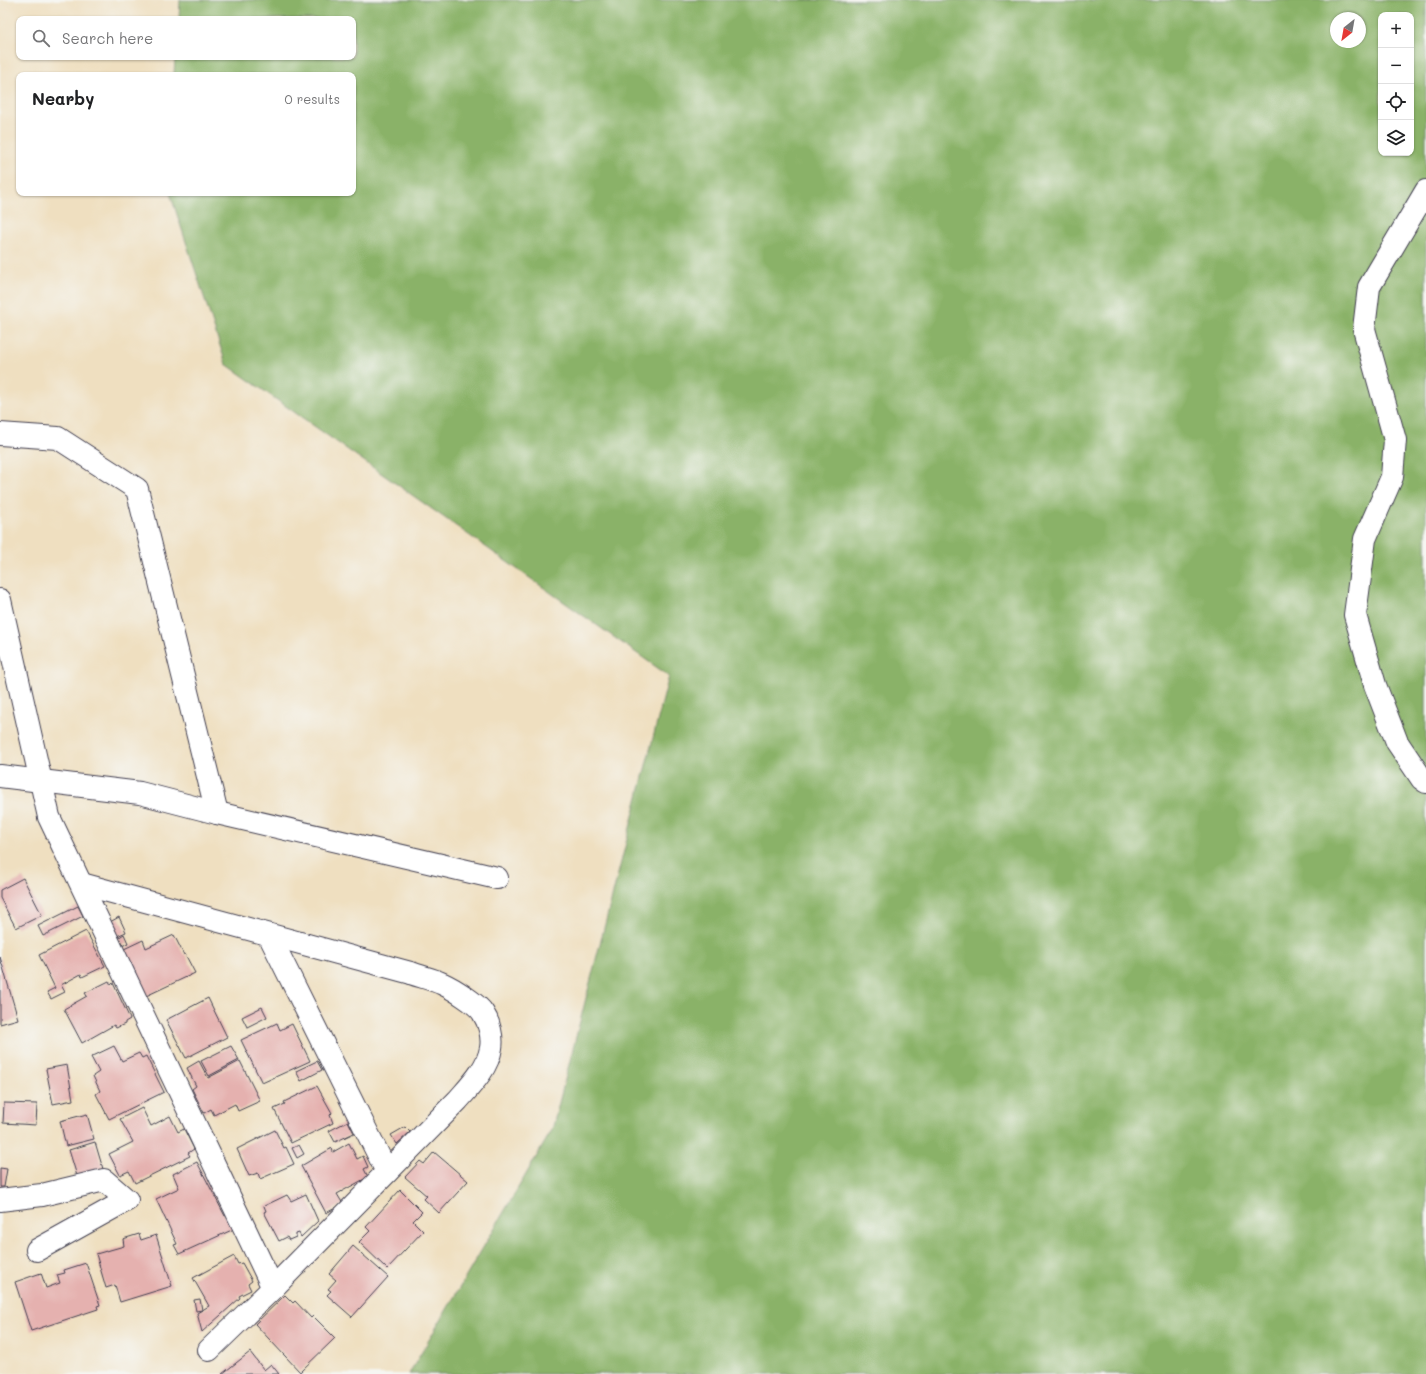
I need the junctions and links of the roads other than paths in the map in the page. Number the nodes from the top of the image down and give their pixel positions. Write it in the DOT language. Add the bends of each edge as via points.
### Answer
graph roads {
  1 [pos="1426,191"];
  2 [pos="0,434"];
  3 [pos="0,600"];
  4 [pos="0,776"];
  5 [pos="40,781"];
  6 [pos="1426,782"];
  7 [pos="217,813"];
  8 [pos="497,878"];
  9 [pos="82,884"];
  10 [pos="270,935"];
  11 [pos="387,1172"];
  12 [pos="0,1200"];
  13 [pos="37,1250"];
  14 [pos="273,1288"];
  15 [pos="209,1350"];
  1 -- 6 [label="street" via="1369,287 1364,329 1395,440 1392,477 1365,539 1355,615 1375,685 1397,742 1422,780"];
  2 -- 7 [label="street" via="58,438 136,489"];
  3 -- 5 [label="street"];
  4 -- 5 [label="street"];
  5 -- 7 [label="street" via="140,793"];
  5 -- 9 [label="street" via="49,817"];
  7 -- 8 [label="street"];
  9 -- 10 [label="street"];
  9 -- 14 [label="street"];
  10 -- 11 [label="street"];
  10 -- 11 [label="street" via="443,984 482,1012 490,1029 491,1048 485,1065 458,1100"];
  11 -- 14 [label="street"];
  12 -- 13 [label="street" via="42,1195 104,1180 127,1200"];
  14 -- 15 [label="street"];
}
